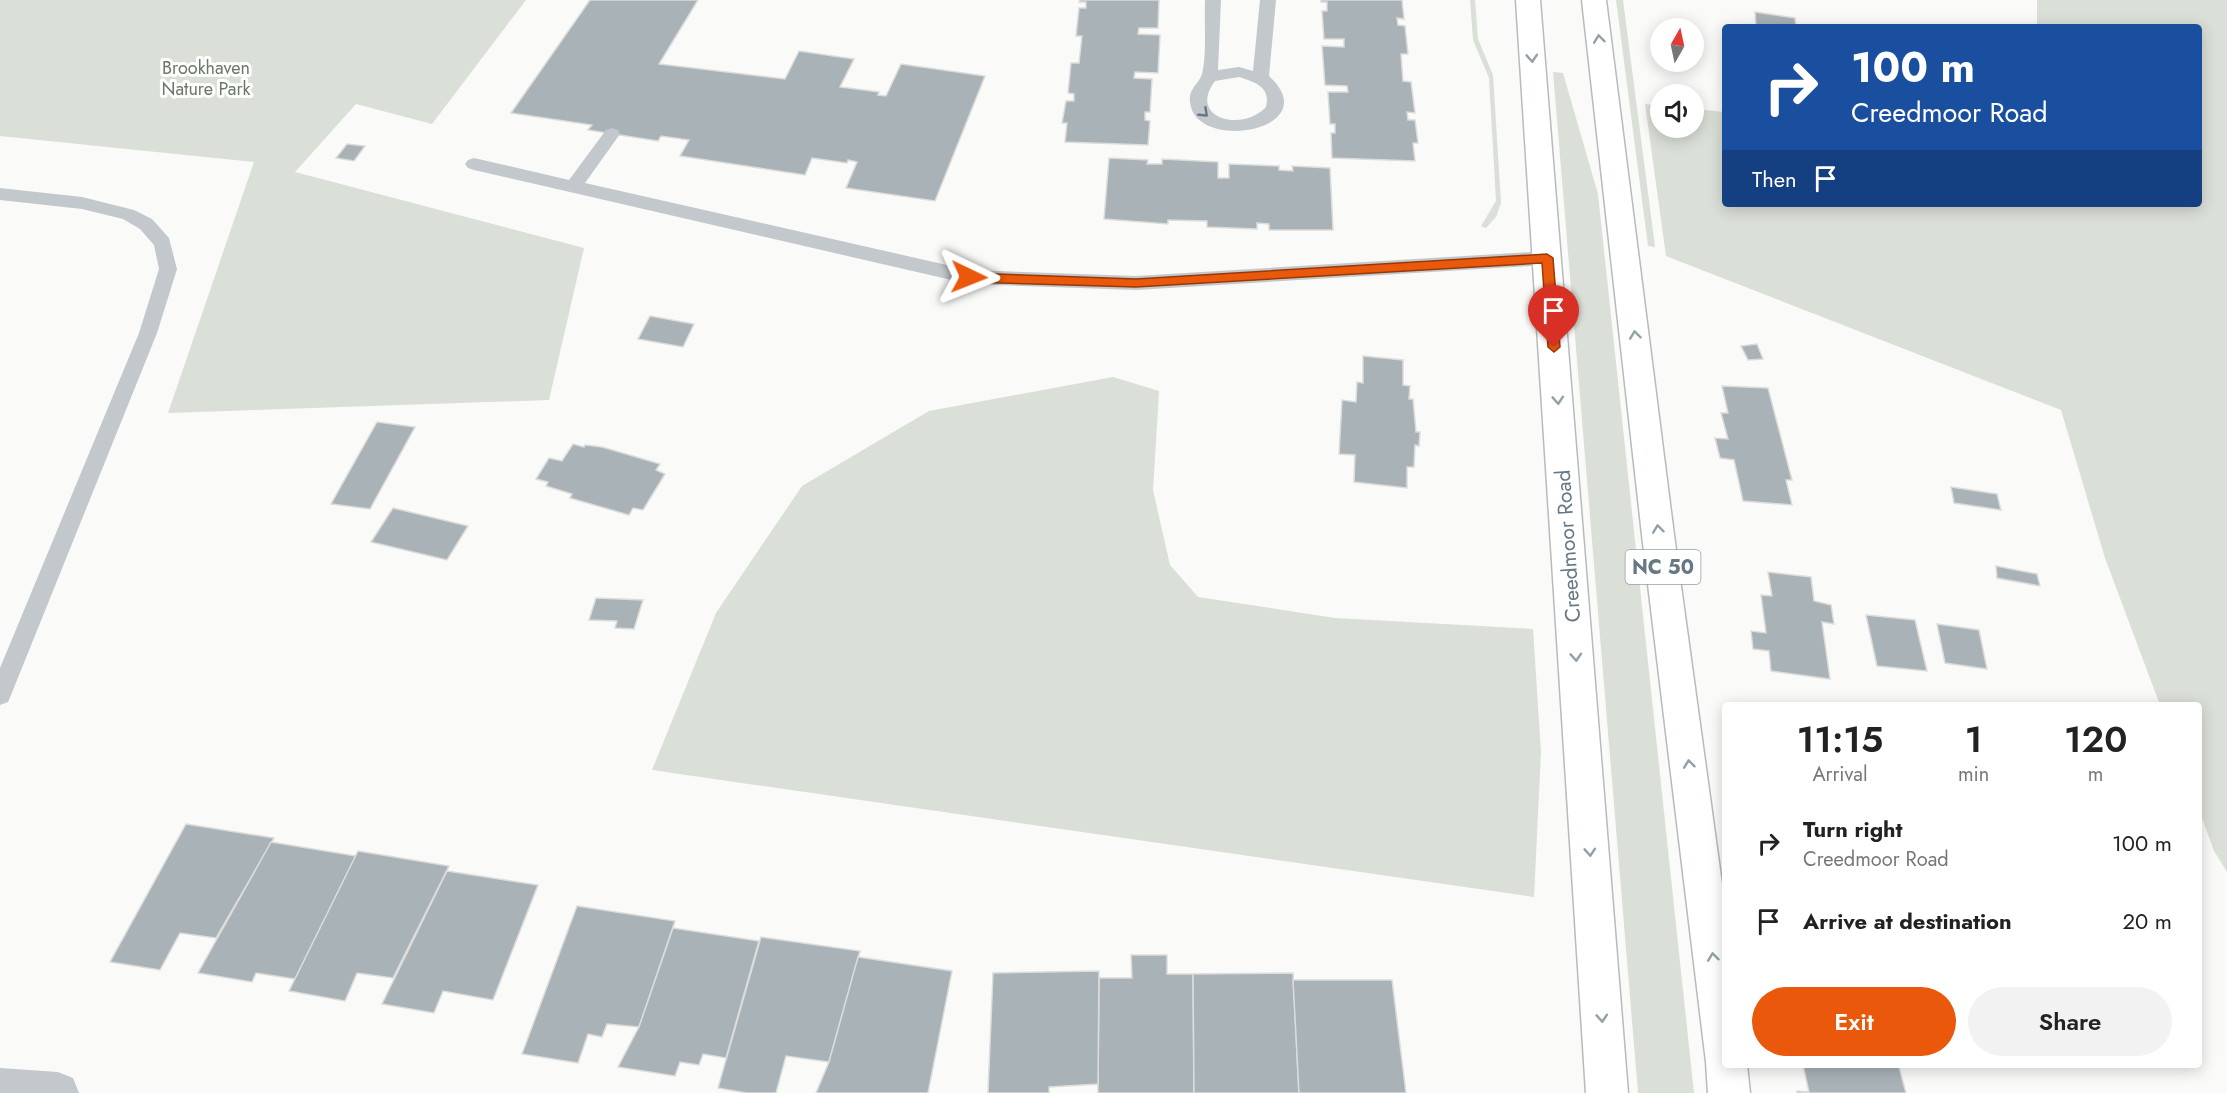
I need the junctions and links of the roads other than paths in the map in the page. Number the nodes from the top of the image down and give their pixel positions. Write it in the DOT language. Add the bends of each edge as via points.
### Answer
graph roads {
  1 [pos="1213,0"];
  2 [pos="1268,0"];
  3 [pos="1528,0"];
  4 [pos="1594,0"];
  5 [pos="1210,76"];
  6 [pos="1262,78"];
  7 [pos="612,134"];
  8 [pos="474,164"];
  9 [pos="574,185"];
  10 [pos="0,194"];
  11 [pos="1547,258"];
  12 [pos="0,695"];
  13 [pos="1722,1034"];
  14 [pos="1726,1068"];
  15 [pos="0,1089"];
  16 [pos="58,1093"];
  17 [pos="1607,1093"];
  18 [pos="1729,1093"];
  1 -- 5 [label="lane"];
  2 -- 6 [label="lane"];
  3 -- 11 [label="main road, Creedmoor Road, one-way"];
  13 -- 4 [label="main road, NC 50, one-way"];
  5 -- 6 [label="lane" via="1239,72"];
  5 -- 6 [label="lane, one-way" via="1200,85 1197,105 1219,124 1234,126 1249,126 1271,114 1276,94"];
  7 -- 9 [label="lane"];
  8 -- 9 [label="lane"];
  9 -- 11 [label="lane" via="969,277 1136,283"];
  10 -- 12 [label="lane" via="81,203 128,214 146,224 163,243 168,269 148,333"];
  11 -- 17 [label="main road, Creedmoor Road, one-way"];
  14 -- 18 [label="main road"];
  15 -- 16 [label="street"];
}
